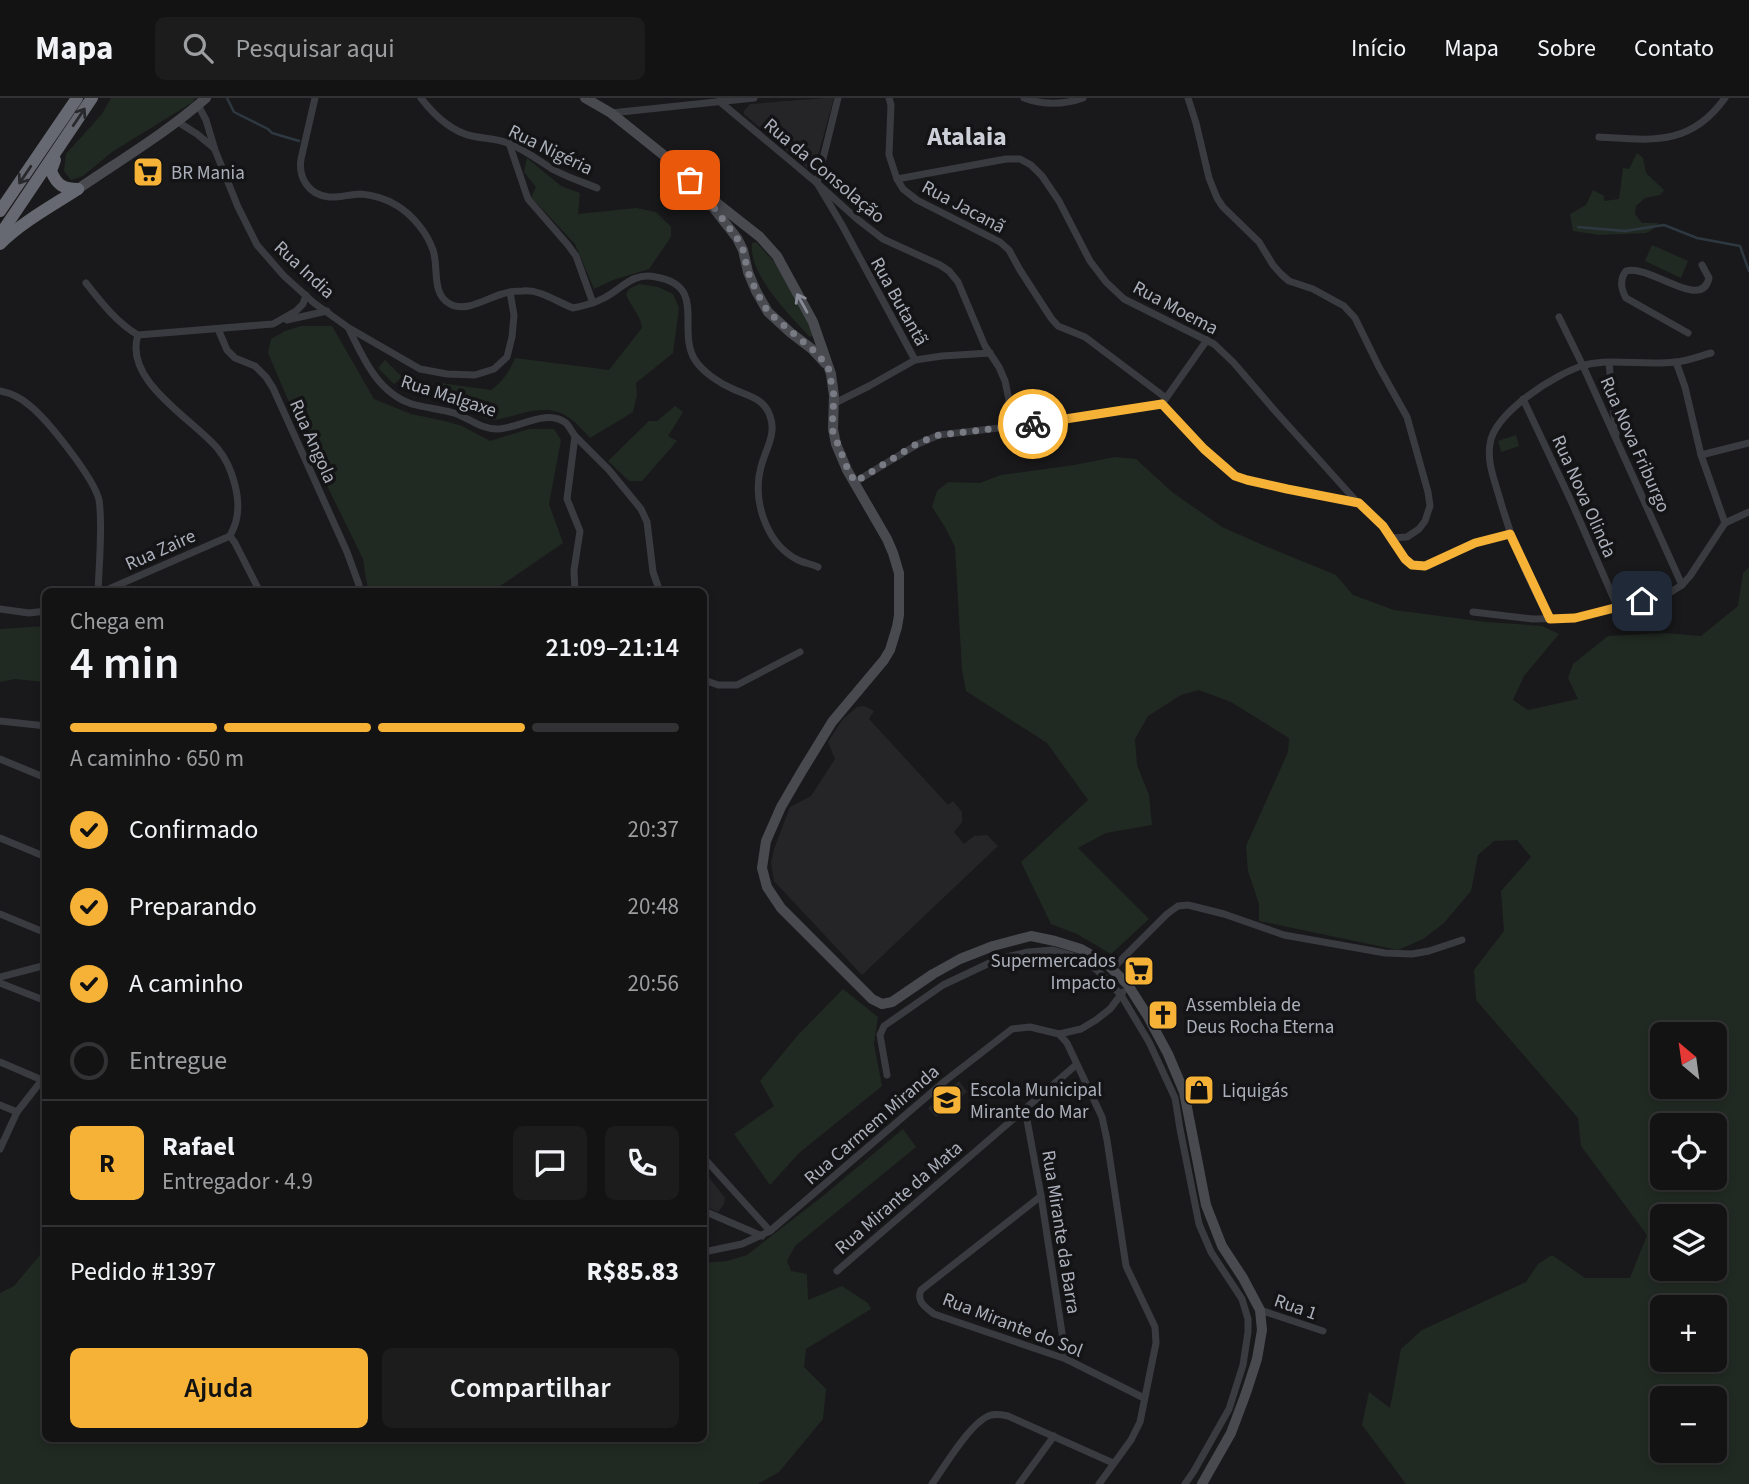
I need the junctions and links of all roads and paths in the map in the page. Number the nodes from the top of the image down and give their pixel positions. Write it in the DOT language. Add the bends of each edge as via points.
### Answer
graph roads {
  1 [pos="77,98"];
  2 [pos="92,98"];
  3 [pos="315,98"];
  4 [pos="421,98"];
  5 [pos="585,98"];
  6 [pos="754,98"];
  7 [pos="838,98"];
  8 [pos="889,98"];
  9 [pos="1024,98"];
  10 [pos="1083,98"];
  11 [pos="1188,98"];
  12 [pos="1725,98"];
  13 [pos="202,101"];
  14 [pos="719,101"];
  15 [pos="611,113"];
  16 [pos="178,122"];
  17 [pos="1599,137"];
  18 [pos="509,144"];
  19 [pos="58,148"];
  20 [pos="215,150"];
  21 [pos="897,179"];
  22 [pos="817,183"];
  23 [pos="597,188"];
  24 [pos="78,189"];
  25 [pos="702,192"];
  26 [pos="0,211"];
  27 [pos="0,235"];
  28 [pos="760,237"];
  29 [pos="0,244"];
  30 [pos="743,250"];
  31 [pos="1702,265"];
  32 [pos="86,283"];
  33 [pos="510,292"];
  34 [pos="306,295"];
  35 [pos="593,303"];
  36 [pos="327,312"];
  37 [pos="1559,317"];
  38 [pos="273,324"];
  39 [pos="349,328"];
  40 [pos="218,329"];
  41 [pos="1688,333"];
  42 [pos="138,335"];
  43 [pos="1207,340"];
  44 [pos="990,353"];
  45 [pos="1711,353"];
  46 [pos="915,360"];
  47 [pos="1676,362"];
  48 [pos="1609,363"];
  49 [pos="828,366"];
  50 [pos="1583,366"];
  51 [pos="0,391"];
  52 [pos="1523,399"];
  53 [pos="1164,401"];
  54 [pos="833,404"];
  55 [pos="1001,428"];
  56 [pos="575,436"];
  57 [pos="1617,442"];
  58 [pos="1749,443"];
  59 [pos="1701,455"];
  60 [pos="855,482"];
  61 [pos="1359,503"];
  62 [pos="1749,512"];
  63 [pos="1725,523"];
  64 [pos="1510,534"];
  65 [pos="230,536"];
  66 [pos="1391,538"];
  67 [pos="818,567"];
  68 [pos="1682,585"];
  69 [pos="100,588"];
  70 [pos="109,588"];
  71 [pos="258,588"];
  72 [pos="359,588"];
  73 [pos="575,588"];
  74 [pos="659,588"];
  75 [pos="1617,606"];
  76 [pos="0,610"];
  77 [pos="42,611"];
  78 [pos="1473,612"];
  79 [pos="1550,619"];
  80 [pos="800,652"];
  81 [pos="707,681"];
  82 [pos="0,721"];
  83 [pos="42,726"];
  84 [pos="0,760"];
  85 [pos="42,776"];
  86 [pos="0,838"];
  87 [pos="42,855"];
  88 [pos="0,914"];
  89 [pos="42,931"];
  90 [pos="1462,940"];
  91 [pos="993,946"];
  92 [pos="998,959"];
  93 [pos="42,966"];
  94 [pos="1112,969"];
  95 [pos="0,977"];
  96 [pos="0,983"];
  97 [pos="1128,985"];
  98 [pos="1121,995"];
  99 [pos="42,999"];
  100 [pos="1059,1034"];
  101 [pos="0,1062"];
  102 [pos="1076,1065"];
  103 [pos="887,1075"];
  104 [pos="42,1078"];
  105 [pos="42,1081"];
  106 [pos="0,1105"];
  107 [pos="1025,1110"];
  108 [pos="17,1112"];
  109 [pos="0,1149"];
  110 [pos="707,1161"];
  111 [pos="1041,1196"];
  112 [pos="707,1212"];
  113 [pos="770,1231"];
  114 [pos="762,1236"];
  115 [pos="707,1251"];
  116 [pos="837,1271"];
  117 [pos="1260,1310"];
  118 [pos="1323,1331"];
  119 [pos="1066,1359"];
  120 [pos="1144,1398"];
  121 [pos="1054,1436"];
  122 [pos="1113,1464"];
  123 [pos="932,1484"];
  124 [pos="1019,1484"];
  125 [pos="1099,1484"];
  126 [pos="1185,1484"];
  127 [pos="1202,1484"];
  1 -- 26 [label="highway, one-way"];
  19 -- 2 [label="highway, one-way"];
  3 -- 33 [label="street" via="299,168 309,188 331,198 378,197 412,218 433,250 440,293 450,304 471,306"];
  4 -- 18 [label="street, Rua Nigéria" via="452,128"];
  5 -- 15 [label="street"];
  6 -- 14 [label="street"];
  7 -- 22 [label="street"];
  8 -- 21 [label="street, Rua Jacanã" via="889,155"];
  9 -- 10 [label="street" via="1049,104"];
  11 -- 66 [label="street" via="1209,178 1223,207 1259,242 1289,281 1345,306 1407,417 1430,506 1419,529 1407,537"];
  12 -- 17 [label="street" via="1710,116 1679,135 1662,139"];
  13 -- 16 [label="street"];
  13 -- 20 [label="street, Rua India"];
  14 -- 15 [label="street"];
  14 -- 22 [label="street, Rua da Consolação"];
  15 -- 25 [label="street"];
  16 -- 20 [label="street, Rua India"];
  16 -- 24 [label="street"];
  18 -- 23 [label="street, Rua Nigéria"];
  18 -- 35 [label="street" via="528,200 576,256"];
  19 -- 24 [label="highway" via="51,171 61,187"];
  19 -- 27 [label="highway"];
  20 -- 34 [label="street, Rua India" via="257,245"];
  21 -- 43 [label="street, Rua Moema" via="1020,159 1042,176 1106,282 1124,299"];
  21 -- 53 [label="street, Rua Jacanã" via="918,200 1000,242 1058,326 1085,337"];
  22 -- 44 [label="street, Rua da Consolação" via="883,239 949,271"];
  22 -- 46 [label="street, Rua Butantã"];
  24 -- 29 [label="highway"];
  25 -- 28 [label="street"];
  25 -- 30 [label="street"];
  28 -- 30 [label="street" via="751,238"];
  49 -- 28 [label="street, one-way" via="813,322 777,256"];
  30 -- 49 [label="street" via="748,272 768,312"];
  31 -- 41 [label="street" via="1709,278 1698,291 1641,271 1626,271 1621,282 1626,298"];
  32 -- 42 [label="street"];
  33 -- 35 [label="street" via="528,290 573,307"];
  33 -- 39 [label="street, Rua India" via="514,315 507,357 494,369 475,374 420,369"];
  34 -- 36 [label="street, Rua India"];
  34 -- 38 [label="street" via="296,311"];
  35 -- 67 [label="street" via="645,275 659,277 684,292 695,360 708,374 762,402 771,418 772,435 758,482 766,524 787,553"];
  36 -- 38 [label="street"];
  36 -- 39 [label="street, Rua India"];
  37 -- 50 [label="street, Rua Nova Friburgo"];
  38 -- 40 [label="street"];
  39 -- 56 [label="street, Rua Malgaxe" via="364,362 390,393 403,400 498,429 554,417 566,423"];
  40 -- 42 [label="street"];
  40 -- 72 [label="street, Rua Angola" via="227,350 255,366 273,388"];
  42 -- 65 [label="street" via="135,352 155,390 220,451 229,469 238,499"];
  43 -- 53 [label="street"];
  43 -- 61 [label="street, Rua Moema" via="1242,370"];
  44 -- 46 [label="street"];
  44 -- 55 [label="street, Rua da Consolação" via="1009,400"];
  45 -- 47 [label="street"];
  46 -- 54 [label="street"];
  47 -- 48 [label="street"];
  47 -- 59 [label="street"];
  48 -- 50 [label="street"];
  48 -- 57 [label="street"];
  49 -- 54 [label="street"];
  50 -- 52 [label="street" via="1552,379"];
  50 -- 57 [label="street, Rua Nova Friburgo"];
  51 -- 69 [label="street" via="41,416 96,491"];
  52 -- 64 [label="street" via="1496,427 1490,444 1489,461"];
  52 -- 75 [label="street, Rua Nova Olinda"];
  53 -- 55 [label="street"];
  53 -- 61 [label="street, Rua Jacanã" via="1204,449 1235,476"];
  54 -- 60 [label="street" via="836,444"];
  55 -- 60 [label="street" via="939,435"];
  56 -- 73 [label="street" via="567,499 580,531"];
  56 -- 74 [label="street" via="641,509 648,522"];
  57 -- 68 [label="street, Rua Nova Friburgo"];
  58 -- 59 [label="street"];
  59 -- 63 [label="street"];
  60 -- 91 [label="street" via="899,573 897,627 884,660 832,722 781,807 766,841 762,869 781,908 882,1004 960,959"];
  61 -- 66 [label="street, Rua Moema"];
  62 -- 63 [label="street"];
  63 -- 68 [label="street"];
  64 -- 66 [label="street, Rua Moema" via="1468,546 1425,566 1412,565"];
  64 -- 79 [label="street"];
  65 -- 70 [label="street, Rua Zaire"];
  65 -- 71 [label="street"];
  68 -- 75 [label="street" via="1666,595"];
  75 -- 79 [label="street" via="1575,618"];
  76 -- 77 [label="street"];
  78 -- 79 [label="street"];
  80 -- 81 [label="street" via="737,685"];
  82 -- 83 [label="street"];
  84 -- 85 [label="street"];
  86 -- 87 [label="street"];
  88 -- 89 [label="street"];
  90 -- 94 [label="street" via="1412,954 1385,953 1284,935 1188,905 1167,914"];
  91 -- 92 [label="street"];
  91 -- 94 [label="street" via="1031,936 1081,949"];
  92 -- 98 [label="street" via="1052,950 1074,956 1097,970"];
  92 -- 103 [label="street" via="943,985 884,1026 880,1035"];
  93 -- 95 [label="street"];
  94 -- 97 [label="street"];
  96 -- 99 [label="street"];
  97 -- 98 [label="street, Rua Carmem Miranda"];
  97 -- 117 [label="street" via="1184,1092 1206,1205 1222,1246"];
  98 -- 100 [label="street, Rua Carmem Miranda" via="1096,1020"];
  98 -- 126 [label="street" via="1175,1098 1199,1224 1211,1252 1242,1299 1248,1319 1243,1365 1229,1409"];
  100 -- 102 [label="street"];
  100 -- 113 [label="street, Rua Carmem Miranda" via="1030,1027 1012,1029"];
  101 -- 104 [label="street"];
  102 -- 107 [label="street, Rua Mirante da Mata"];
  102 -- 120 [label="street" via="1102,1117 1126,1266 1155,1326 1156,1343"];
  105 -- 108 [label="street"];
  106 -- 108 [label="street"];
  107 -- 111 [label="street, Rua Mirante da Barra"];
  107 -- 116 [label="street, Rua Mirante da Mata"];
  108 -- 109 [label="street"];
  110 -- 113 [label="street"];
  111 -- 119 [label="street, Rua Mirante da Barra"];
  111 -- 119 [label="street, Rua Mirante do Sol" via="919,1296 934,1314"];
  112 -- 114 [label="street"];
  113 -- 114 [label="street, Rua Carmem Miranda"];
  114 -- 115 [label="street, Rua Carmem Miranda"];
  117 -- 118 [label="street, Rua 1"];
  117 -- 127 [label="street" via="1261,1340 1246,1393 1231,1433"];
  119 -- 120 [label="street, Rua Mirante do Sol"];
  120 -- 122 [label="street" via="1140,1422"];
  121 -- 122 [label="street"];
  121 -- 123 [label="street" via="1008,1416 993,1415 979,1421"];
  121 -- 124 [label="street"];
  122 -- 125 [label="street"];
}
